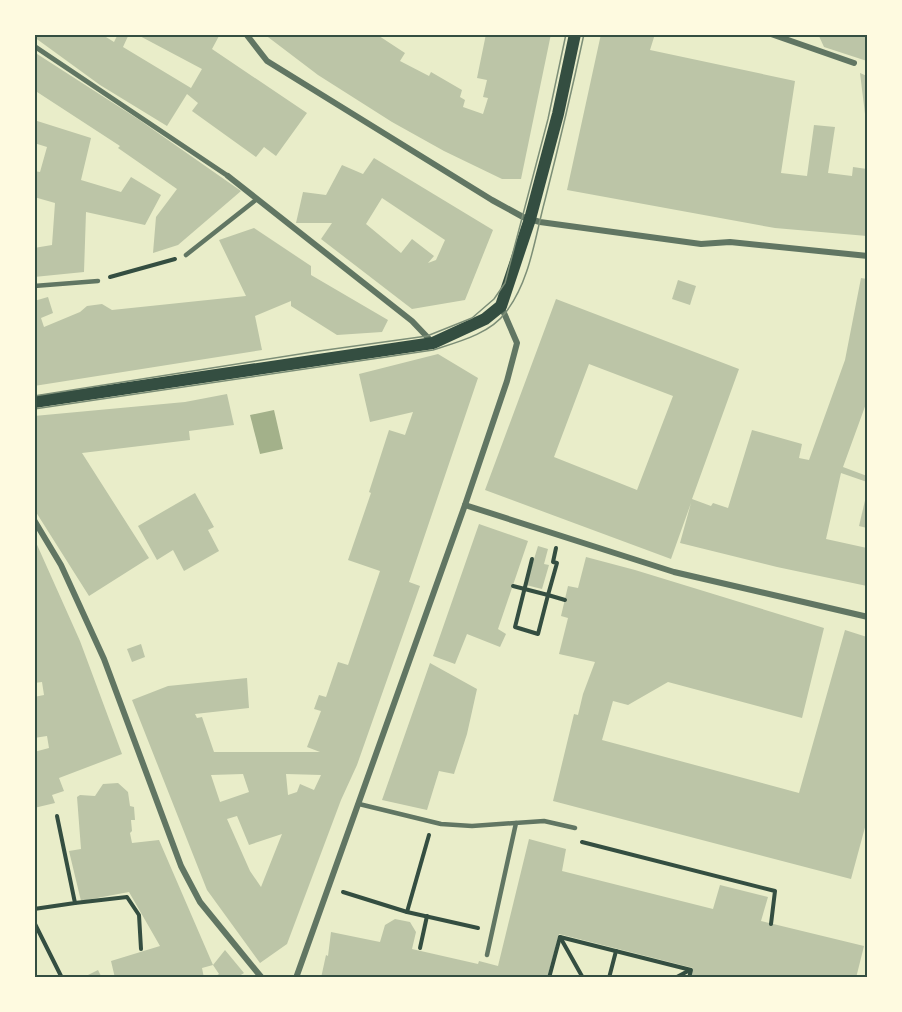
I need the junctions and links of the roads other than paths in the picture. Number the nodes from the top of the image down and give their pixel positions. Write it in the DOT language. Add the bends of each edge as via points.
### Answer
graph roads {
  1 [pos="246,34"];
  2 [pos="575,34"];
  3 [pos="771,34"];
  4 [pos="34,46"];
  5 [pos="854,63"];
  6 [pos="228,176"];
  7 [pos="257,199"];
  8 [pos="530,219"];
  9 [pos="186,255"];
  10 [pos="867,256"];
  11 [pos="98,281"];
  12 [pos="34,286"];
  13 [pos="501,306"];
  14 [pos="433,343"];
  15 [pos="34,402"];
  16 [pos="465,505"];
  17 [pos="34,520"];
  18 [pos="867,617"];
  19 [pos="359,804"];
  20 [pos="516,823"];
  21 [pos="575,828"];
  22 [pos="487,955"];
  23 [pos="262,978"];
  24 [pos="296,978"];
  1 -- 8 [label="street" via="267,61 484,195"];
  2 -- 8 [label="main road"];
  3 -- 5 [label="street"];
  4 -- 6 [label="street"];
  6 -- 7 [label="street"];
  7 -- 9 [label="lane"];
  7 -- 14 [label="street" via="412,321"];
  8 -- 10 [label="street" via="701,244 730,242"];
  8 -- 13 [label="main road"];
  11 -- 12 [label="lane"];
  13 -- 14 [label="main road" via="485,320"];
  13 -- 16 [label="street" via="517,343"];
  14 -- 15 [label="main road"];
  16 -- 18 [label="street" via="647,564"];
  16 -- 19 [label="street"];
  17 -- 23 [label="street" via="104,659 181,866 200,902"];
  19 -- 20 [label="lane" via="441,824"];
  19 -- 24 [label="street"];
  20 -- 21 [label="lane" via="544,821"];
  20 -- 22 [label="lane"];
}
